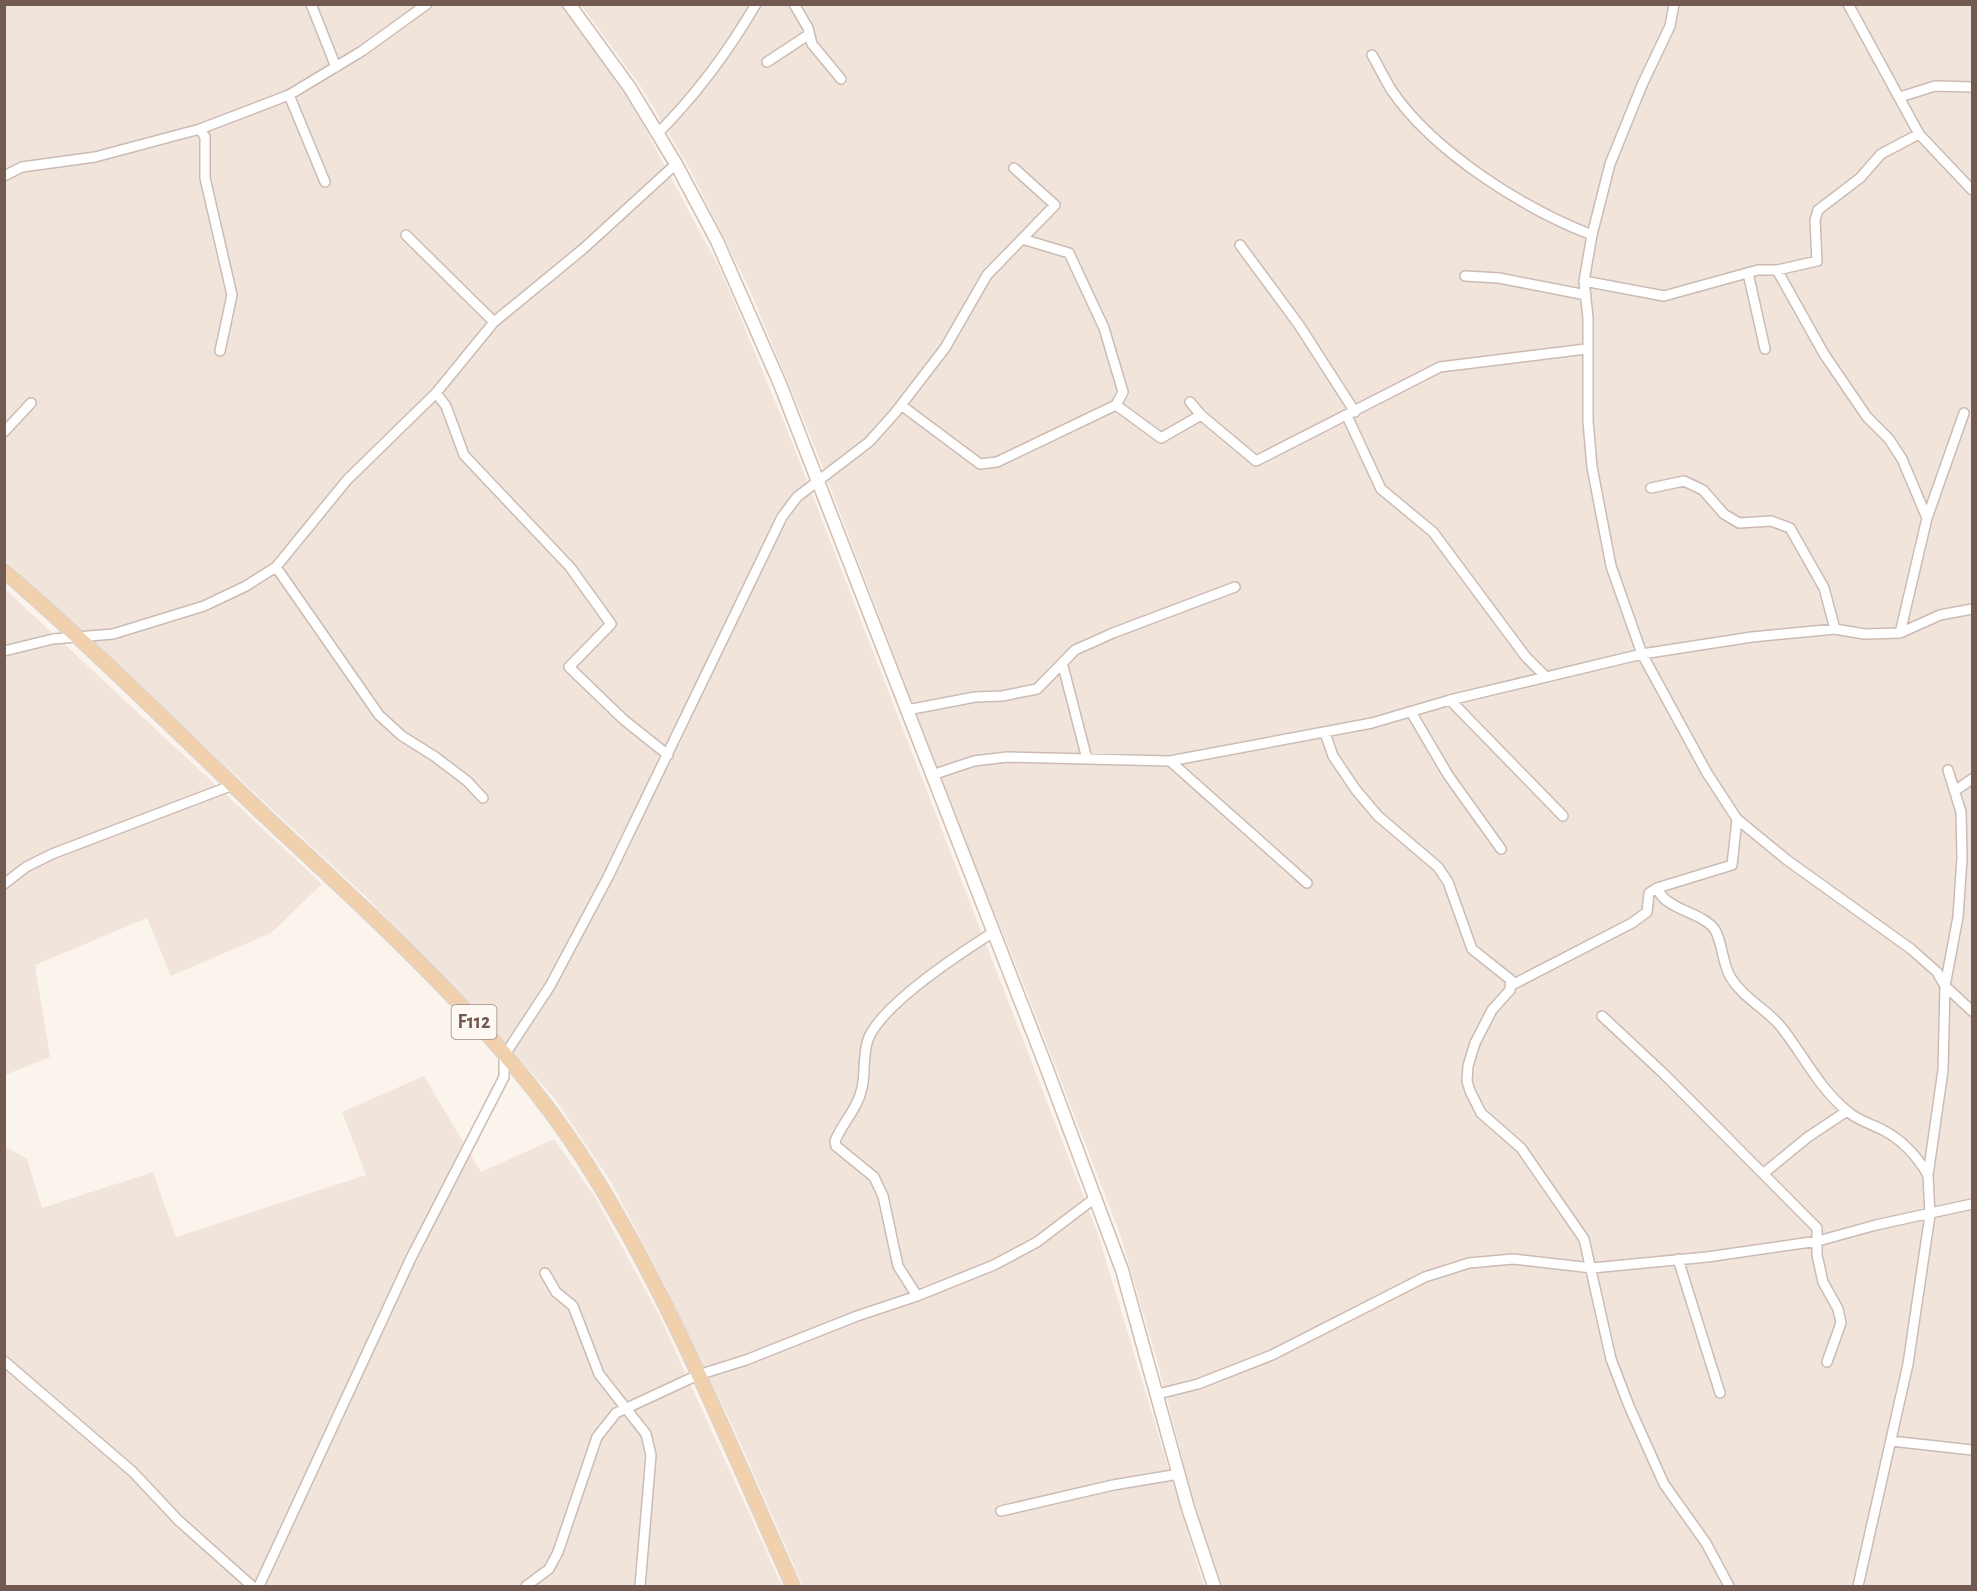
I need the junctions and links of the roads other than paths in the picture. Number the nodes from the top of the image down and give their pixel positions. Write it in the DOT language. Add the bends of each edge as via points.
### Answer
graph roads {
  1 [pos="311,4"];
  2 [pos="427,4"];
  3 [pos="569,4"];
  4 [pos="756,4"];
  5 [pos="794,4"];
  6 [pos="1674,4"];
  7 [pos="1848,4"];
  8 [pos="808,35"];
  9 [pos="1372,55"];
  10 [pos="767,62"];
  11 [pos="336,67"];
  12 [pos="841,79"];
  13 [pos="1972,87"];
  14 [pos="289,95"];
  15 [pos="1900,97"];
  16 [pos="200,129"];
  17 [pos="658,133"];
  18 [pos="1919,134"];
  19 [pos="676,164"];
  20 [pos="1014,168"];
  21 [pos="4,176"];
  22 [pos="325,182"];
  23 [pos="1972,190"];
  24 [pos="406,235"];
  25 [pos="1592,235"];
  26 [pos="1022,239"];
  27 [pos="1240,245"];
  28 [pos="1778,270"];
  29 [pos="1748,273"];
  30 [pos="1465,276"];
  31 [pos="1584,281"];
  32 [pos="1586,295"];
  33 [pos="494,322"];
  34 [pos="1586,349"];
  35 [pos="1764,349"];
  36 [pos="220,351"];
  37 [pos="436,393"];
  38 [pos="1190,402"];
  39 [pos="31,404"];
  40 [pos="901,405"];
  41 [pos="1116,405"];
  42 [pos="1964,413"];
  43 [pos="1351,414"];
  44 [pos="1201,415"];
  45 [pos="4,432"];
  46 [pos="818,481"];
  47 [pos="1651,488"];
  48 [pos="1927,518"];
  49 [pos="276,567"];
  50 [pos="4,571"];
  51 [pos="1235,587"];
  52 [pos="1972,609"];
  53 [pos="1835,628"];
  54 [pos="1900,633"];
  55 [pos="78,639"];
  56 [pos="4,651"];
  57 [pos="1642,654"];
  58 [pos="1063,666"];
  59 [pos="1546,677"];
  60 [pos="1450,700"];
  61 [pos="907,710"];
  62 [pos="1411,712"];
  63 [pos="1325,733"];
  64 [pos="668,755"];
  65 [pos="1087,759"];
  66 [pos="1170,761"];
  67 [pos="1948,770"];
  68 [pos="932,775"];
  69 [pos="1972,779"];
  70 [pos="233,785"];
  71 [pos="1956,790"];
  72 [pos="483,798"];
  73 [pos="1563,816"];
  74 [pos="1737,819"];
  75 [pos="1501,849"];
  76 [pos="1307,883"];
  77 [pos="4,884"];
  78 [pos="1657,888"];
  79 [pos="992,933"];
  80 [pos="1512,985"];
  81 [pos="1945,986"];
  82 [pos="1972,1011"];
  83 [pos="1602,1016"];
  84 [pos="504,1056"];
  85 [pos="1847,1111"];
  86 [pos="1764,1173"];
  87 [pos="1928,1175"];
  88 [pos="1095,1198"];
  89 [pos="1972,1204"];
  90 [pos="1930,1215"];
  91 [pos="1818,1241"];
  92 [pos="1678,1259"];
  93 [pos="1592,1268"];
  94 [pos="545,1273"];
  95 [pos="918,1296"];
  96 [pos="4,1361"];
  97 [pos="1827,1362"];
  98 [pos="698,1375"];
  99 [pos="1720,1393"];
  100 [pos="1158,1394"];
  101 [pos="626,1407"];
  102 [pos="1891,1441"];
  103 [pos="1972,1450"];
  104 [pos="1179,1474"];
  105 [pos="1001,1511"];
  106 [pos="540,1584"];
  107 [pos="252,1587"];
  108 [pos="259,1587"];
  109 [pos="526,1587"];
  110 [pos="640,1587"];
  111 [pos="793,1587"];
  112 [pos="1214,1587"];
  113 [pos="1729,1587"];
  114 [pos="1858,1587"];
  1 -- 11 [label="street"];
  2 -- 11 [label="street"];
  3 -- 17 [label="main road"];
  4 -- 17 [label="street" via="727,53"];
  5 -- 8 [label="street"];
  6 -- 25 [label="street" via="1670,26 1611,164"];
  7 -- 15 [label="street"];
  8 -- 10 [label="street"];
  8 -- 12 [label="street"];
  9 -- 25 [label="street" via="1393,92 1459,158 1533,209"];
  11 -- 14 [label="street"];
  13 -- 15 [label="street" via="1935,86"];
  14 -- 16 [label="street"];
  14 -- 22 [label="street"];
  15 -- 18 [label="street"];
  16 -- 21 [label="street" via="95,157 22,167"];
  16 -- 36 [label="street" via="205,137 205,178 232,295"];
  17 -- 19 [label="main road"];
  18 -- 23 [label="street"];
  18 -- 28 [label="street" via="1881,154 1860,178 1818,210 1817,261"];
  19 -- 33 [label="street" via="583,249"];
  19 -- 46 [label="main road" via="754,321"];
  20 -- 26 [label="street" via="1055,205"];
  24 -- 33 [label="street"];
  25 -- 31 [label="street"];
  26 -- 40 [label="street" via="987,275 945,348"];
  26 -- 41 [label="street" via="1069,254 1104,328 1124,392"];
  27 -- 43 [label="street" via="1299,326"];
  28 -- 29 [label="street"];
  28 -- 48 [label="street" via="1824,354 1867,417 1902,459"];
  29 -- 31 [label="street" via="1664,296"];
  29 -- 35 [label="street"];
  30 -- 32 [label="street" via="1499,278"];
  31 -- 32 [label="street"];
  32 -- 34 [label="street"];
  33 -- 37 [label="street"];
  34 -- 43 [label="street" via="1440,367"];
  34 -- 57 [label="street" via="1588,421 1601,519 1611,566"];
  37 -- 49 [label="street" via="347,480"];
  37 -- 64 [label="street" via="446,406 464,455 570,567 611,624 568,667"];
  38 -- 44 [label="street"];
  39 -- 45 [label="street"];
  40 -- 41 [label="street" via="980,464 997,462"];
  40 -- 46 [label="street" via="869,442"];
  41 -- 44 [label="street" via="1161,438"];
  42 -- 48 [label="street"];
  43 -- 44 [label="street" via="1256,461"];
  43 -- 59 [label="street" via="1381,489 1433,532 1526,657"];
  46 -- 61 [label="main road"];
  46 -- 64 [label="street" via="797,496 783,517"];
  47 -- 53 [label="street" via="1684,480 1703,490 1724,514 1739,523 1772,521 1790,528 1824,588"];
  48 -- 54 [label="street"];
  49 -- 55 [label="street" via="204,606 113,634"];
  49 -- 72 [label="street" via="380,716 467,781"];
  50 -- 55 [label="main road, F112"];
  51 -- 58 [label="street" via="1094,641 1075,650"];
  52 -- 54 [label="street" via="1940,615"];
  53 -- 54 [label="street" via="1864,634"];
  53 -- 57 [label="street"];
  55 -- 56 [label="street" via="52,639"];
  55 -- 70 [label="main road, F112"];
  57 -- 59 [label="street"];
  57 -- 74 [label="street" via="1707,773"];
  58 -- 61 [label="street" via="1037,689"];
  58 -- 65 [label="street"];
  59 -- 60 [label="street"];
  60 -- 62 [label="street"];
  60 -- 73 [label="street"];
  61 -- 68 [label="main road"];
  62 -- 63 [label="street"];
  62 -- 75 [label="street" via="1448,775"];
  63 -- 66 [label="street"];
  63 -- 80 [label="street" via="1333,756 1356,790 1378,816 1438,867 1457,902 1472,949 1508,975"];
  64 -- 84 [label="street" via="550,987"];
  65 -- 66 [label="street"];
  65 -- 68 [label="street" via="1007,757 974,761"];
  66 -- 76 [label="street"];
  67 -- 71 [label="street"];
  68 -- 79 [label="main road"];
  69 -- 71 [label="street"];
  70 -- 77 [label="street" via="52,854"];
  70 -- 84 [label="main road, F112" via="357,902 452,997"];
  71 -- 81 [label="street" via="1962,812 1959,917"];
  74 -- 78 [label="street" via="1732,866"];
  74 -- 81 [label="street" via="1911,949 1937,972"];
  78 -- 80 [label="street" via="1649,893 1647,912 1632,923"];
  78 -- 85 [label="street" via="1715,931 1730,976 1741,992 1781,1026 1811,1071"];
  79 -- 88 [label="main road"];
  79 -- 95 [label="street" via="942,965 878,1022 864,1053 859,1098 835,1141 874,1177 883,1196 898,1266"];
  80 -- 93 [label="street" via="1492,1010 1475,1043 1468,1066 1470,1091 1482,1113 1521,1148 1584,1239"];
  81 -- 82 [label="street"];
  81 -- 87 [label="street" via="1943,1070"];
  83 -- 86 [label="street"];
  84 -- 98 [label="main road, F112" via="585,1161 636,1246"];
  84 -- 108 [label="street" via="504,1077 411,1258"];
  85 -- 86 [label="street"];
  85 -- 87 [label="street" via="1898,1140"];
  86 -- 91 [label="street" via="1812,1221"];
  87 -- 90 [label="street"];
  88 -- 95 [label="street" via="1037,1242"];
  88 -- 100 [label="main road" via="1122,1270"];
  89 -- 90 [label="street"];
  90 -- 91 [label="street"];
  90 -- 102 [label="street" via="1908,1364"];
  91 -- 92 [label="street"];
  91 -- 97 [label="street" via="1823,1282 1841,1323"];
  92 -- 93 [label="street"];
  92 -- 99 [label="street"];
  93 -- 100 [label="street" via="1514,1259 1444,1270 1272,1355 1198,1384"];
  93 -- 113 [label="street" via="1611,1359 1629,1406 1664,1484 1706,1543"];
  94 -- 101 [label="street" via="556,1292 573,1306 599,1374"];
  95 -- 98 [label="street"];
  96 -- 107 [label="street" via="133,1472 178,1520"];
  98 -- 101 [label="street"];
  98 -- 111 [label="main road, F112"];
  100 -- 104 [label="main road"];
  101 -- 106 [label="street" via="615,1413 597,1437 558,1552"];
  101 -- 110 [label="street" via="646,1434 651,1455"];
  102 -- 103 [label="street"];
  102 -- 114 [label="street"];
  104 -- 105 [label="street"];
  104 -- 112 [label="main road"];
  106 -- 109 [label="street"];
}
